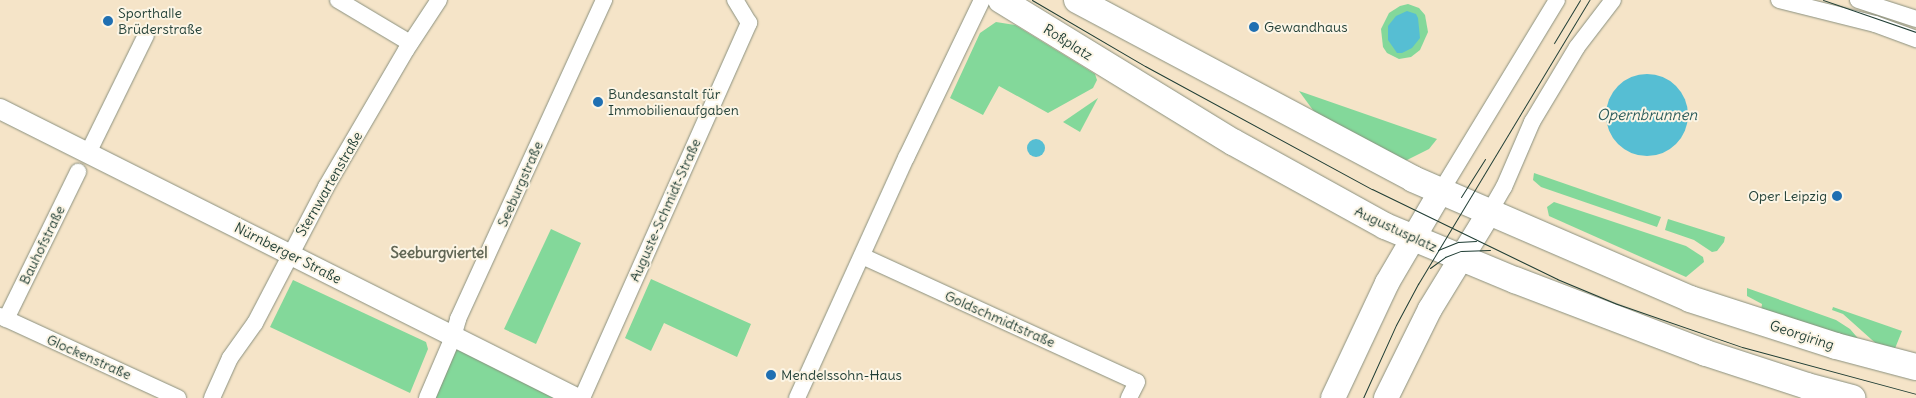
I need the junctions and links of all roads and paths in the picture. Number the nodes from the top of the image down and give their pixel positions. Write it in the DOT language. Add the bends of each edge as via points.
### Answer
graph roads {
  1 [pos="338,0"];
  2 [pos="439,0"];
  3 [pos="604,0"];
  4 [pos="735,0"];
  5 [pos="982,0"];
  6 [pos="1001,0"];
  7 [pos="1077,0"];
  8 [pos="1558,0"];
  9 [pos="1613,0"];
  10 [pos="1779,0"];
  11 [pos="1858,0"];
  12 [pos="1916,19"];
  13 [pos="146,35"];
  14 [pos="1916,38"];
  15 [pos="410,43"];
  16 [pos="1136,84"];
  17 [pos="0,109"];
  18 [pos="88,152"];
  19 [pos="78,172"];
  20 [pos="1441,191"];
  21 [pos="1490,211"];
  22 [pos="1414,238"];
  23 [pos="290,254"];
  24 [pos="862,256"];
  25 [pos="1461,258"];
  26 [pos="3,318"];
  27 [pos="453,338"];
  28 [pos="1916,367"];
  29 [pos="178,398"];
  30 [pos="212,398"];
  31 [pos="428,398"];
  32 [pos="576,398"];
  33 [pos="582,398"];
  34 [pos="797,398"];
  35 [pos="1129,398"];
  36 [pos="1333,398"];
  37 [pos="1386,398"];
  38 [pos="1852,398"];
  1 -- 15 [label="street"];
  2 -- 15 [label="street, Sternwartenstraße"];
  3 -- 27 [label="street, Seeburgstraße" via="458,319"];
  4 -- 33 [label="street, Auguste-Schmidt-Straße" via="749,23"];
  5 -- 24 [label="street"];
  6 -- 16 [label="main road, Roßplatz"];
  7 -- 20 [label="main road"];
  8 -- 20 [label="street"];
  9 -- 21 [label="street" via="1577,47 1532,122"];
  10 -- 14 [label="street" via="1875,24"];
  11 -- 12 [label="street"];
  13 -- 18 [label="street"];
  15 -- 23 [label="street, Sternwartenstraße"];
  16 -- 22 [label="main road, Augustusplatz" via="1306,185"];
  17 -- 18 [label="street, Nürnberger Straße"];
  18 -- 23 [label="street, Nürnberger Straße"];
  19 -- 26 [label="street, Bauhofstraße"];
  20 -- 21 [label="main road"];
  20 -- 22 [label="main road"];
  21 -- 25 [label="main road"];
  21 -- 28 [label="main road, Georgiring" via="1690,299 1836,346"];
  22 -- 25 [label="main road, Augustusplatz"];
  22 -- 36 [label="main road" via="1388,283"];
  23 -- 27 [label="street, Nürnberger Straße"];
  23 -- 30 [label="street, Sternwartenstraße" via="255,323 230,358"];
  24 -- 34 [label="street"];
  24 -- 35 [label="street, Goldschmidtstraße" via="1137,382"];
  25 -- 37 [label="main road" via="1430,309"];
  25 -- 38 [label="main road, Augustusplatz" via="1672,340"];
  26 -- 29 [label="street, Glockenstraße"];
  27 -- 31 [label="street, Seeburgstraße"];
  27 -- 32 [label="street, Nürnberger Straße"];
}
